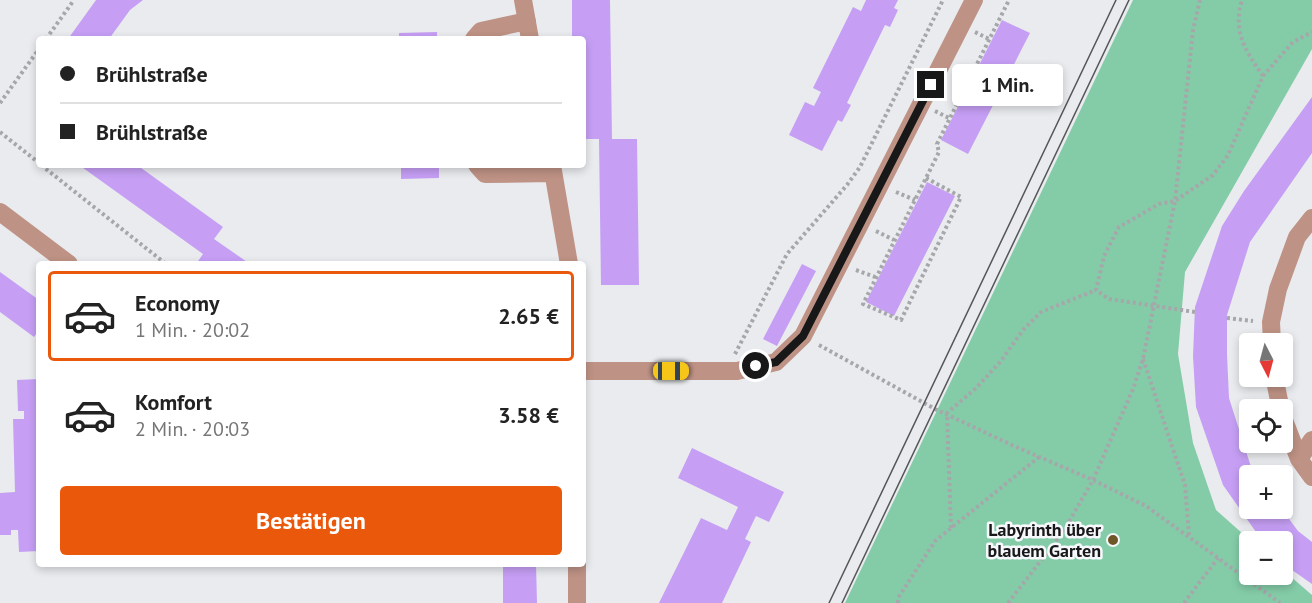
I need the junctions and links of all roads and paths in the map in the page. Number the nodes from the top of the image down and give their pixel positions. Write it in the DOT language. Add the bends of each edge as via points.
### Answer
graph roads {
  1 [pos="74,0"];
  2 [pos="523,0"];
  3 [pos="943,0"];
  4 [pos="974,0"];
  5 [pos="1009,0"];
  6 [pos="1200,0"];
  7 [pos="1242,0"];
  8 [pos="529,30"];
  9 [pos="1312,32"];
  10 [pos="980,35"];
  11 [pos="48,36"];
  12 [pos="477,36"];
  13 [pos="989,39"];
  14 [pos="36,53"];
  15 [pos="962,75"];
  16 [pos="1263,76"];
  17 [pos="970,78"];
  18 [pos="0,103"];
  19 [pos="942,114"];
  20 [pos="950,118"];
  21 [pos="0,132"];
  22 [pos="36,161"];
  23 [pos="45,168"];
  24 [pos="480,168"];
  25 [pos="552,169"];
  26 [pos="926,178"];
  27 [pos="1174,201"];
  28 [pos="0,212"];
  29 [pos="1312,218"];
  30 [pos="65,261"];
  31 [pos="162,261"];
  32 [pos="568,261"];
  33 [pos="1096,290"];
  34 [pos="1155,306"];
  35 [pos="1195,312"];
  36 [pos="1227,318"];
  37 [pos="1271,322"];
  38 [pos="1272,333"];
  39 [pos="803,336"];
  40 [pos="731,358"];
  41 [pos="1143,359"];
  42 [pos="586,371"];
  43 [pos="947,413"];
  44 [pos="1312,440"];
  45 [pos="1293,443"];
  46 [pos="1040,457"];
  47 [pos="1299,459"];
  48 [pos="1312,477"];
  49 [pos="1093,480"];
  50 [pos="951,528"];
  51 [pos="1189,536"];
  52 [pos="1218,558"];
  53 [pos="577,567"];
  54 [pos="577,603"];
  55 [pos="898,603"];
  56 [pos="1008,603"];
  57 [pos="1184,603"];
  58 [pos="1280,603"];
  1 -- 11 [label="path"];
  2 -- 8 [label="street"];
  3 -- 40 [label="path" via="860,167 787,254"];
  4 -- 39 [label="street"];
  5 -- 13 [label="path"];
  6 -- 27 [label="path" via="1193,30"];
  7 -- 16 [label="path" via="1240,37"];
  8 -- 12 [label="street" via="481,31"];
  9 -- 16 [label="path" via="1293,42"];
  10 -- 13 [label="path"];
  13 -- 17 [label="path"];
  14 -- 18 [label="path"];
  15 -- 17 [label="path"];
  16 -- 27 [label="path" via="1228,155 1213,175"];
  17 -- 20 [label="path"];
  19 -- 20 [label="path"];
  20 -- 26 [label="path" via="936,144 939,152"];
  21 -- 22 [label="path"];
  23 -- 31 [label="path"];
  24 -- 25 [label="street" via="485,174"];
  25 -- 32 [label="street"];
  26 -- 26 [label="path" via="862,304 901,320 962,196"];
  27 -- 33 [label="path" via="1159,204 1119,227 1104,256"];
  27 -- 34 [label="path"];
  28 -- 30 [label="street"];
  29 -- 37 [label="street" via="1297,237"];
  33 -- 34 [label="path" via="1109,299"];
  33 -- 43 [label="path" via="1041,312 976,388"];
  34 -- 35 [label="path"];
  34 -- 41 [label="path"];
  36 -- 37 [label="path"];
  37 -- 38 [label="street"];
  39 -- 42 [label="street" via="776,362 737,371"];
  39 -- 43 [label="path"];
  41 -- 49 [label="path"];
  41 -- 51 [label="path" via="1185,484"];
  43 -- 46 [label="path"];
  43 -- 50 [label="path"];
  44 -- 47 [label="street"];
  45 -- 47 [label="street"];
  46 -- 49 [label="path"];
  46 -- 50 [label="path"];
  47 -- 48 [label="street"];
  49 -- 51 [label="path" via="1146,506"];
  49 -- 56 [label="path" via="1063,532"];
  50 -- 55 [label="path" via="935,541"];
  51 -- 52 [label="path"];
  52 -- 57 [label="path"];
  52 -- 58 [label="path"];
  53 -- 54 [label="street"];
}
